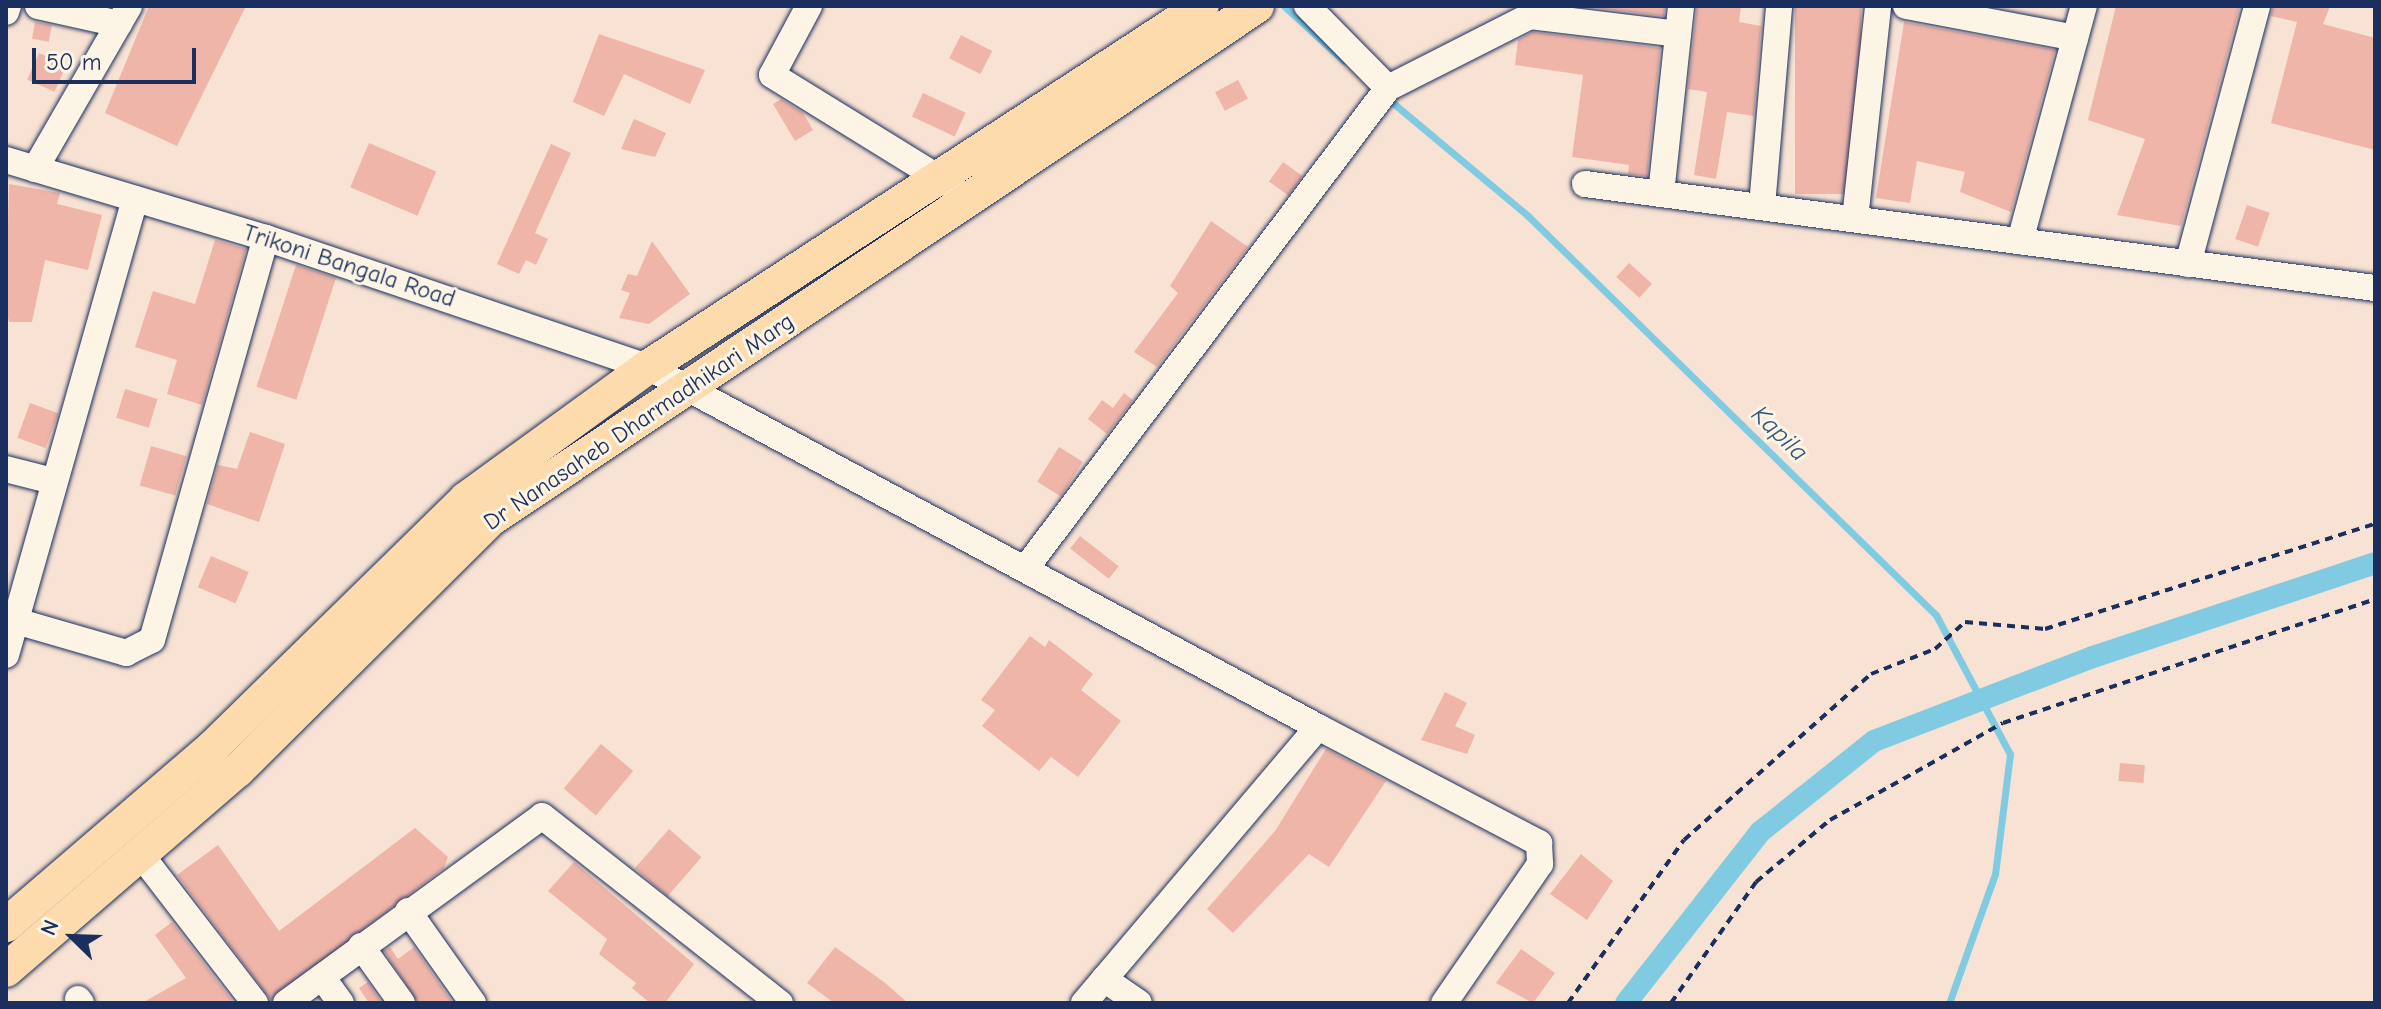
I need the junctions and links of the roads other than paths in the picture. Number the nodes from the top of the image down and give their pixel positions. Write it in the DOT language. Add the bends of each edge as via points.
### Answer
graph roads {
  1 [pos="8,6"];
  2 [pos="38,6"];
  3 [pos="809,6"];
  4 [pos="1202,6"];
  5 [pos="1257,6"];
  6 [pos="1307,6"];
  7 [pos="1681,6"];
  8 [pos="1779,6"];
  9 [pos="1878,6"];
  10 [pos="1906,6"];
  11 [pos="2084,6"];
  12 [pos="2257,6"];
  13 [pos="1529,11"];
  14 [pos="6,12"];
  15 [pos="124,15"];
  16 [pos="1678,34"];
  17 [pos="2075,38"];
  18 [pos="1388,88"];
  19 [pos="6,160"];
  20 [pos="35,169"];
  21 [pos="1585,184"];
  22 [pos="954,188"];
  23 [pos="1661,194"];
  24 [pos="135,199"];
  25 [pos="1762,206"];
  26 [pos="1855,219"];
  27 [pos="266,238"];
  28 [pos="2020,241"];
  29 [pos="2188,264"];
  30 [pos="2375,288"];
  31 [pos="648,367"];
  32 [pos="685,389"];
  33 [pos="6,469"];
  34 [pos="53,481"];
  35 [pos="1026,568"];
  36 [pos="16,621"];
  37 [pos="6,655"];
  38 [pos="1318,727"];
  39 [pos="141,855"];
  40 [pos="408,911"];
  41 [pos="6,925"];
  42 [pos="361,946"];
  43 [pos="6,970"];
  44 [pos="322,977"];
  45 [pos="1104,979"];
  46 [pos="255,1003"];
  47 [pos="286,1003"];
  48 [pos="341,1003"];
  49 [pos="402,1003"];
  50 [pos="473,1003"];
  51 [pos="780,1003"];
  52 [pos="1084,1003"];
  53 [pos="1139,1003"];
  54 [pos="1444,1003"];
  1 -- 14 [label="street"];
  2 -- 15 [label="street"];
  3 -- 22 [label="street" via="772,75"];
  4 -- 22 [label="main road, Dr Nanasaheb Dharmadhikari Marg"];
  5 -- 22 [label="main road, Dr Nanasaheb Dharmadhikari Marg"];
  6 -- 18 [label="street"];
  7 -- 16 [label="street"];
  8 -- 25 [label="street"];
  9 -- 26 [label="street"];
  10 -- 17 [label="street"];
  11 -- 17 [label="street"];
  12 -- 29 [label="street"];
  13 -- 16 [label="street"];
  13 -- 18 [label="street"];
  15 -- 20 [label="street"];
  16 -- 23 [label="street"];
  17 -- 28 [label="street"];
  18 -- 35 [label="street"];
  19 -- 20 [label="street, Trikoni Bangala Road"];
  20 -- 24 [label="street, Trikoni Bangala Road"];
  21 -- 23 [label="street"];
  22 -- 31 [label="main road, Dr Nanasaheb Dharmadhikari Marg"];
  22 -- 32 [label="main road, Dr Nanasaheb Dharmadhikari Marg"];
  23 -- 25 [label="street"];
  24 -- 27 [label="street, Trikoni Bangala Road"];
  24 -- 34 [label="street"];
  25 -- 26 [label="street"];
  26 -- 28 [label="street"];
  27 -- 31 [label="street, Trikoni Bangala Road"];
  27 -- 36 [label="street" via="152,640 126,653"];
  28 -- 29 [label="street"];
  29 -- 30 [label="street"];
  31 -- 32 [label="street, Trikoni Bangala Road"];
  31 -- 41 [label="main road, Dr Nanasaheb Dharmadhikari Marg" via="466,499 214,746"];
  32 -- 35 [label="street, Trikoni Bangala Road"];
  32 -- 39 [label="main road, Dr Nanasaheb Dharmadhikari Marg" via="491,519 301,712"];
  33 -- 34 [label="street"];
  34 -- 36 [label="street"];
  35 -- 38 [label="street, Trikoni Bangala Road"];
  36 -- 37 [label="street"];
  38 -- 45 [label="street"];
  38 -- 54 [label="street, Trikoni Bangala Road" via="1539,843 1540,864"];
  39 -- 43 [label="main road, Dr Nanasaheb Dharmadhikari Marg"];
  39 -- 46 [label="street"];
  40 -- 42 [label="street"];
  40 -- 50 [label="street"];
  40 -- 51 [label="street" via="542,816"];
  42 -- 44 [label="street"];
  42 -- 49 [label="street"];
  44 -- 47 [label="street"];
  44 -- 48 [label="street"];
  45 -- 52 [label="street"];
  45 -- 53 [label="street"];
}
